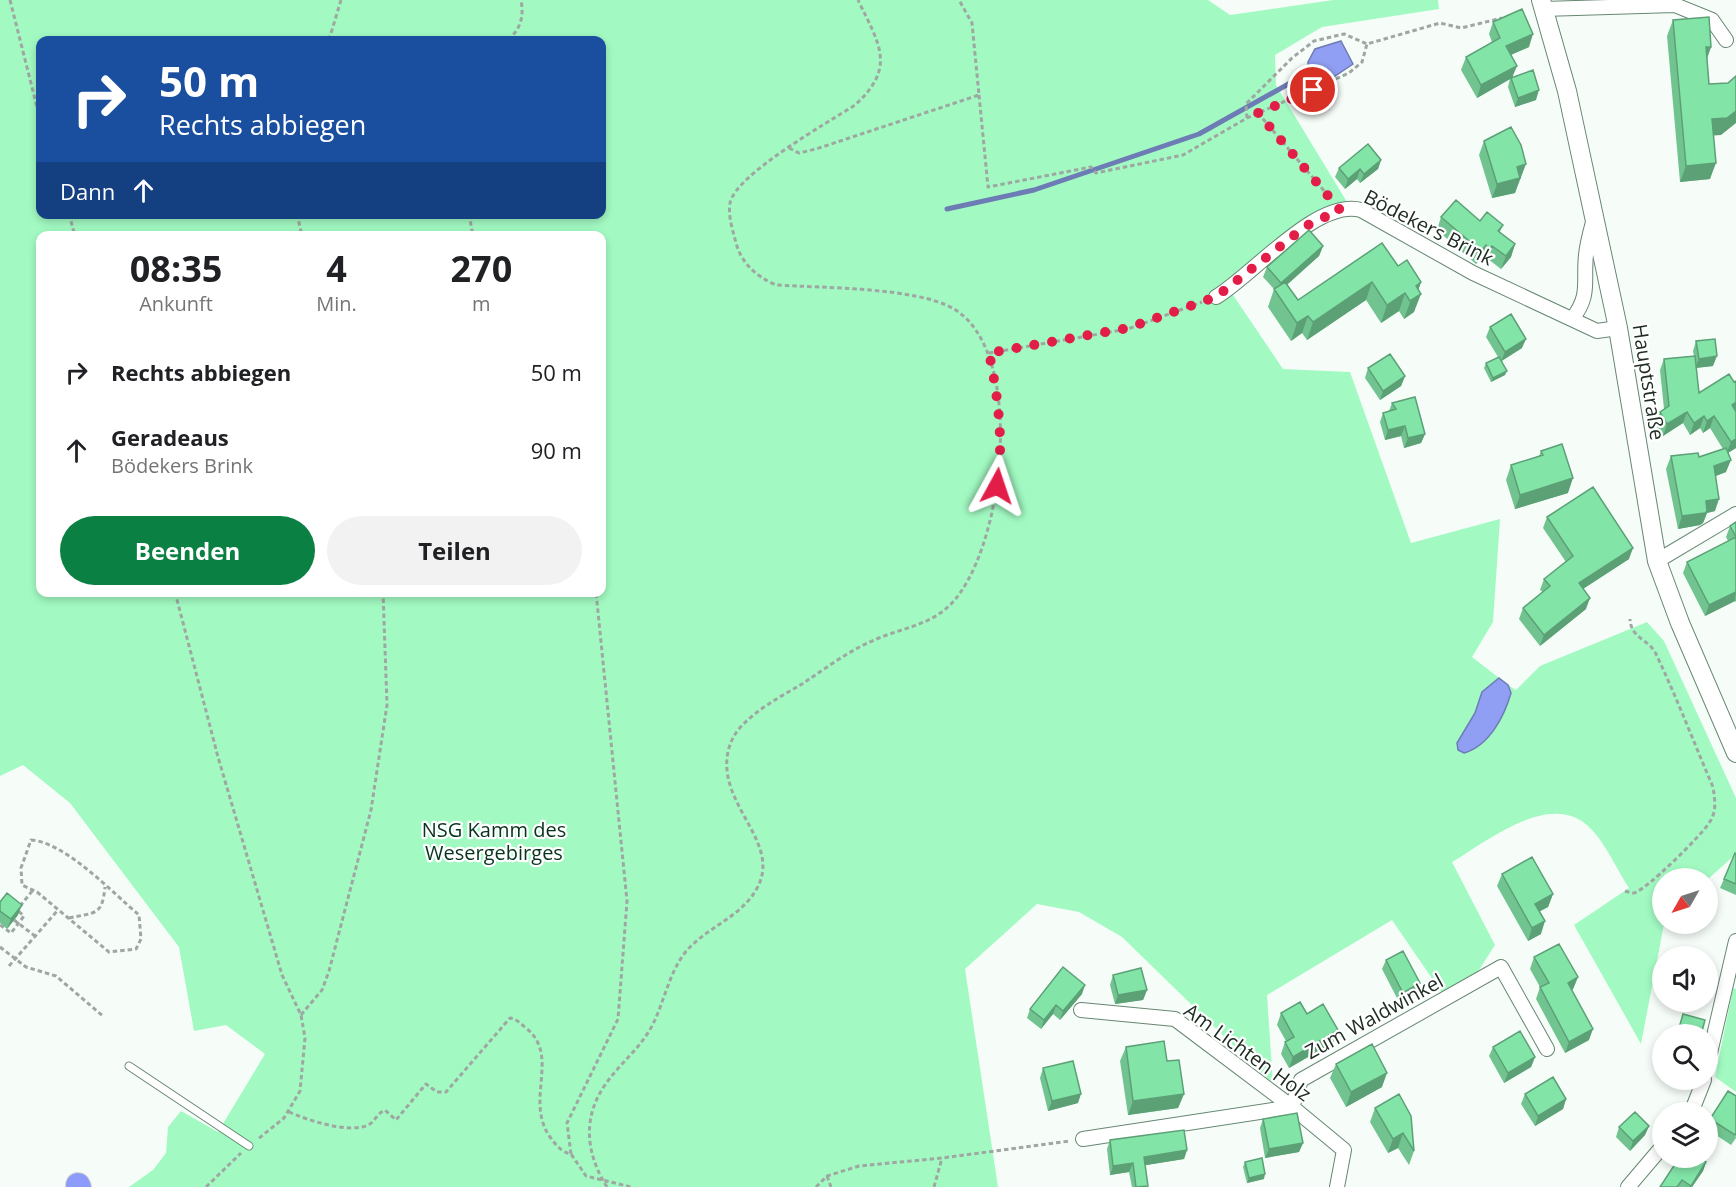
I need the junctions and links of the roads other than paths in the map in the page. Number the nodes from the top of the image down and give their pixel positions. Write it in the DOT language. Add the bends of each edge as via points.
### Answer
graph roads {
  1 [pos="1542,4"];
  2 [pos="1726,40"];
  3 [pos="1594,214"];
  4 [pos="1216,297"];
  5 [pos="1572,319"];
  6 [pos="1618,328"];
  7 [pos="1736,514"];
  8 [pos="1656,561"];
  9 [pos="1736,753"];
  10 [pos="1736,940"];
  11 [pos="1081,1010"];
  12 [pos="1717,1024"];
  13 [pos="1546,1049"];
  14 [pos="129,1066"];
  15 [pos="1292,1107"];
  16 [pos="1083,1139"];
  17 [pos="249,1146"];
  18 [pos="1652,1159"];
  19 [pos="1337,1187"];
  20 [pos="1628,1187"];
  1 -- 2 [label="street, Hauptstraße" via="1676,5 1712,20"];
  1 -- 3 [label="main road, Hauptstraße" via="1567,91"];
  3 -- 5 [label="street" via="1586,254 1586,296"];
  3 -- 6 [label="main road, Hauptstraße"];
  4 -- 5 [label="street, Bödekers Brink" via="1306,226 1350,207 1473,273"];
  5 -- 6 [label="street, Bödekers Brink" via="1598,331"];
  6 -- 8 [label="main road, Hauptstraße"];
  7 -- 8 [label="street"];
  8 -- 9 [label="main road, Hauptstraße"];
  10 -- 12 [label="street"];
  11 -- 15 [label="street, Am Lichten Holz" via="1174,1019"];
  13 -- 15 [label="street, Zum Waldwinkel" via="1501,967 1301,1080"];
  14 -- 17 [label="lane"];
  15 -- 16 [label="street"];
  15 -- 19 [label="street, Am Lichten Holz" via="1344,1150"];
  18 -- 20 [label="street"];
}
